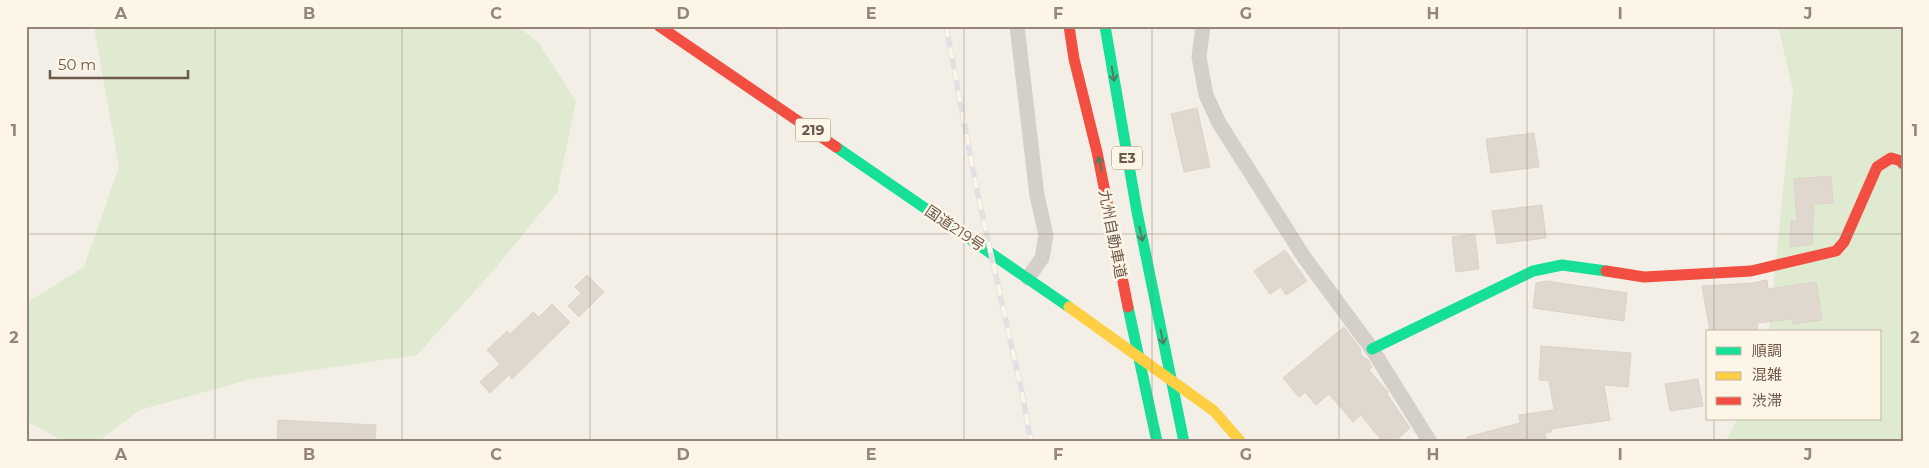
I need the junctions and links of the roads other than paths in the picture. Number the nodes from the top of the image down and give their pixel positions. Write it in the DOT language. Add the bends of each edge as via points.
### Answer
graph roads {
  1 [pos="1017,26"];
  2 [pos="1067,26"];
  3 [pos="1105,26"];
  4 [pos="1203,26"];
  5 [pos="666,28"];
  6 [pos="1903,164"];
  7 [pos="1028,278"];
  8 [pos="1372,349"];
  9 [pos="1157,442"];
  10 [pos="1184,442"];
  11 [pos="1241,442"];
  12 [pos="1430,442"];
  1 -- 7 [label="street" via="1032,157 1046,235 1042,258"];
  9 -- 2 [label="main road, 九州自動車道 / E3, one-way" via="1097,152"];
  3 -- 10 [label="main road, 九州自動車道 / E3, one-way" via="1136,212"];
  4 -- 8 [label="street" via="1200,57 1206,94 1219,123 1304,257"];
  5 -- 7 [label="main road, 国道219号 / 219"];
  6 -- 8 [label="main road" via="1891,158 1877,167 1844,242 1836,251 1750,272 1644,278 1562,265 1533,271"];
  7 -- 11 [label="main road, 国道219号 / 219" via="1214,411"];
  8 -- 12 [label="street"];
}
